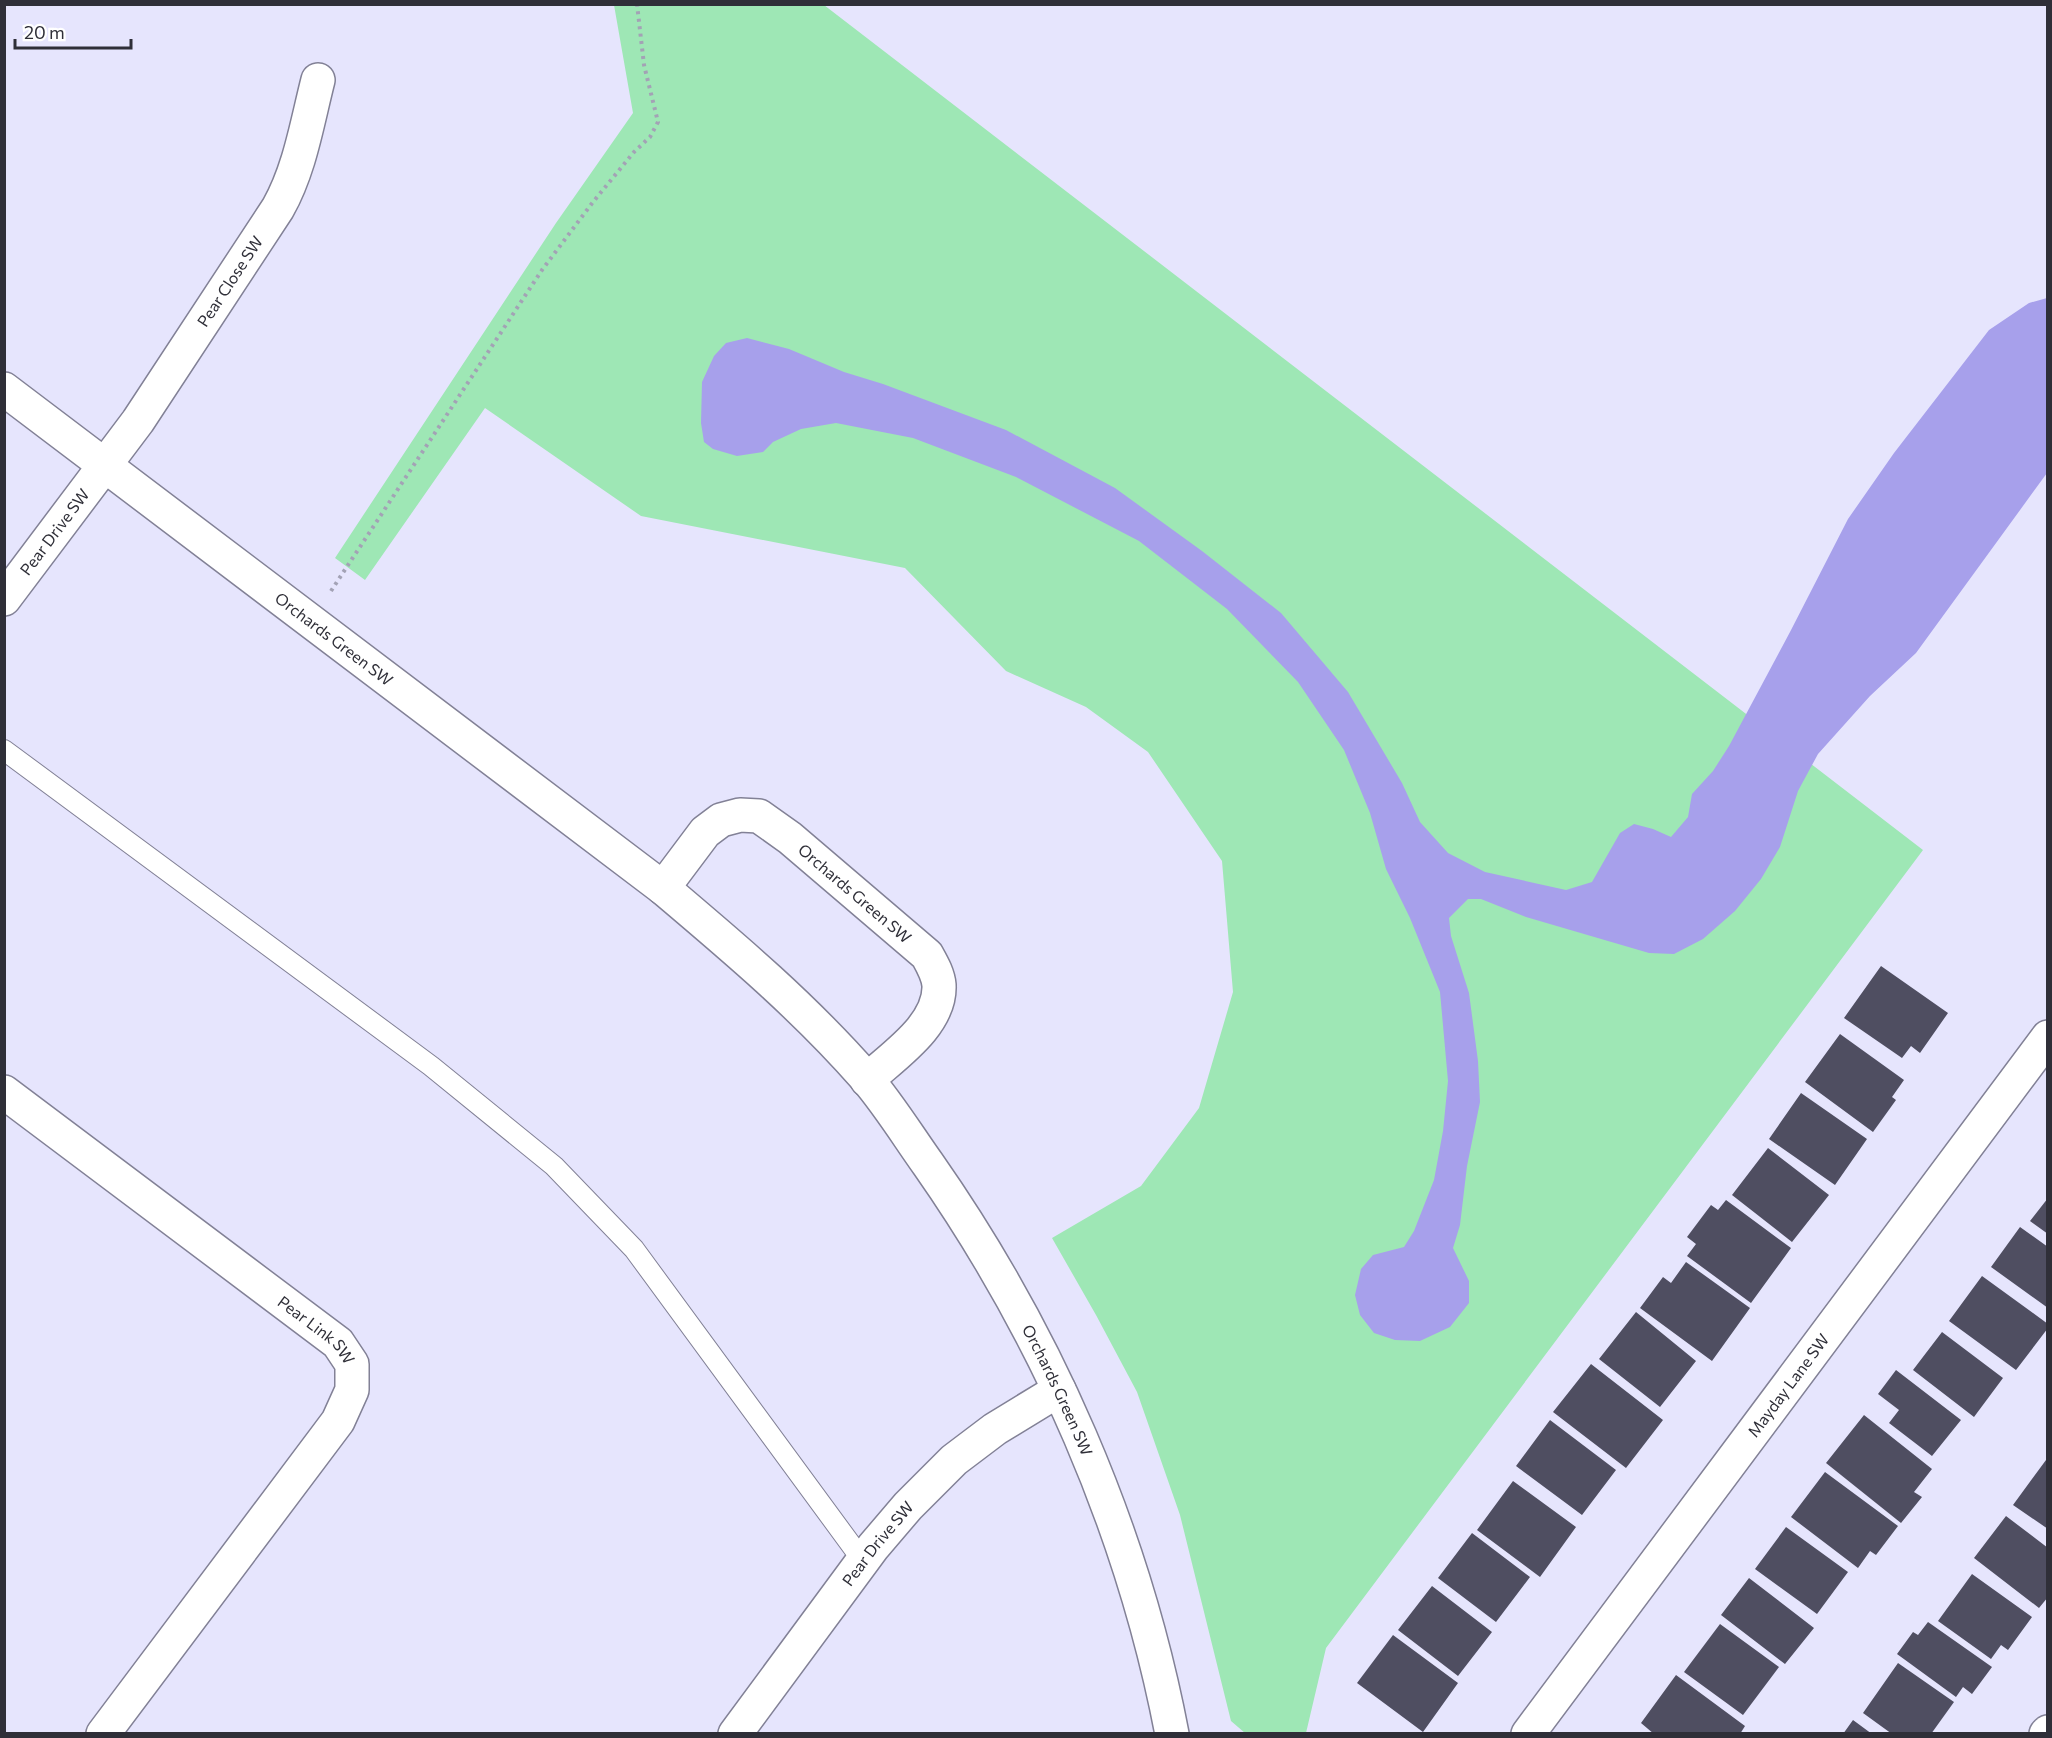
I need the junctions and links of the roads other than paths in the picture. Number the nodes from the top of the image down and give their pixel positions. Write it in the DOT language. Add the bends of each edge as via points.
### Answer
graph roads {
  1 [pos="318,80"];
  2 [pos="4,389"];
  3 [pos="106,465"];
  4 [pos="4,599"];
  5 [pos="4,750"];
  6 [pos="663,888"];
  7 [pos="2048,1037"];
  8 [pos="867,1080"];
  9 [pos="4,1092"];
  10 [pos="1059,1390"];
  11 [pos="863,1561"];
  12 [pos="102,1734"];
  13 [pos="735,1734"];
  14 [pos="1172,1734"];
  15 [pos="1528,1734"];
  1 -- 3 [label="street, Pear Close SW" via="290,187"];
  2 -- 3 [label="street, Orchards Green SW"];
  3 -- 4 [label="street, Pear Drive SW"];
  3 -- 6 [label="street, Orchards Green SW"];
  5 -- 11 [label="lane" via="431,1066 554,1166 634,1249"];
  6 -- 8 [label="street, Orchards Green SW" via="753,963"];
  6 -- 8 [label="street, Orchards Green SW" via="705,832 721,820 759,816 927,955 939,986 936,1006 926,1026"];
  7 -- 15 [label="street, Mayday Lane SW"];
  8 -- 10 [label="street, Orchards Green SW" via="988,1256"];
  9 -- 12 [label="street, Pear Link SW" via="338,1343 352,1364 352,1390 338,1421"];
  10 -- 11 [label="street, Pear Drive SW" via="995,1429 954,1460 908,1506"];
  10 -- 14 [label="street, Orchards Green SW" via="1120,1539 1142,1607"];
  11 -- 13 [label="street, Pear Drive SW"];
}
